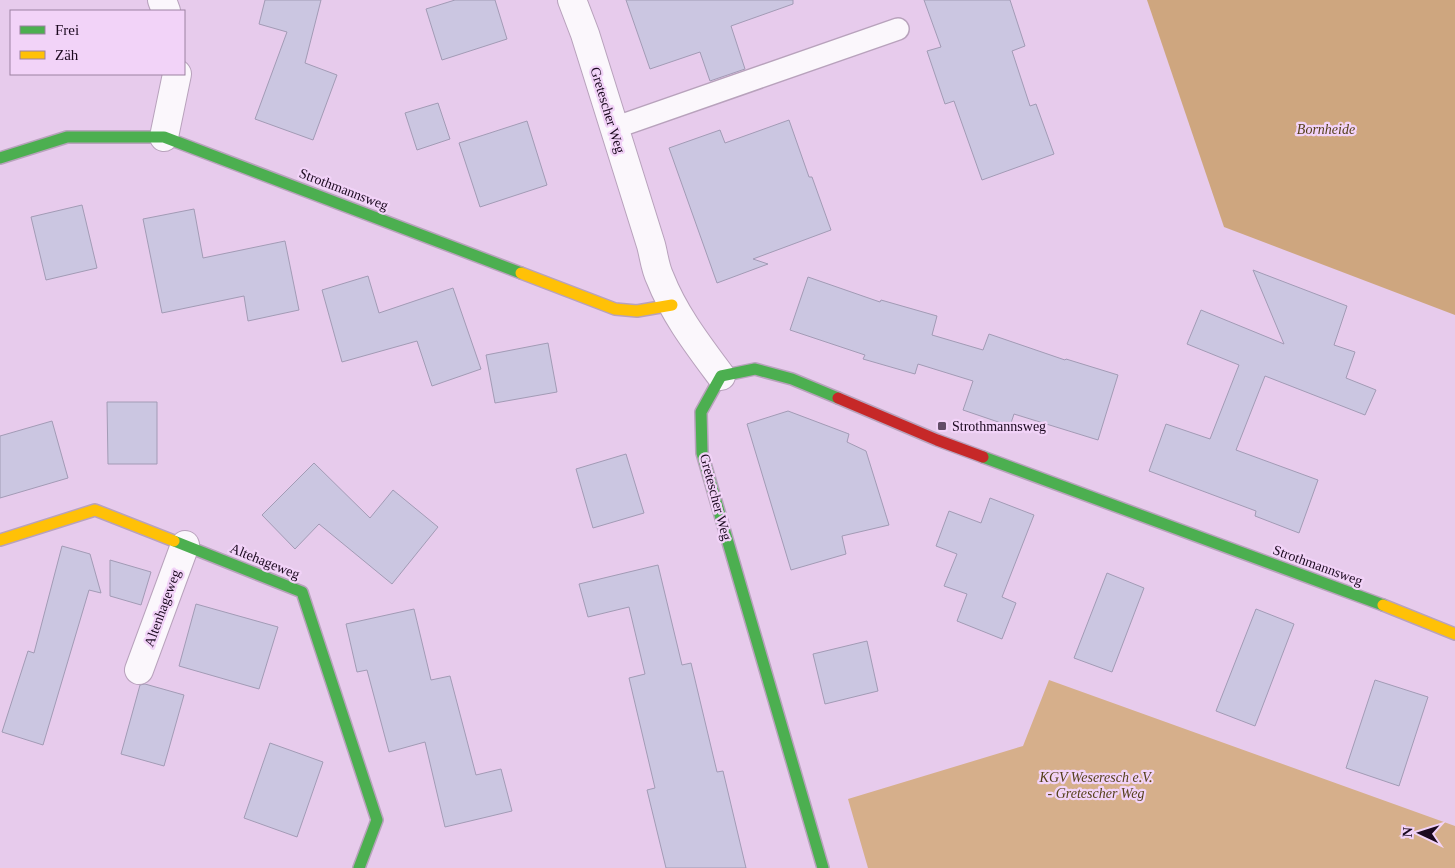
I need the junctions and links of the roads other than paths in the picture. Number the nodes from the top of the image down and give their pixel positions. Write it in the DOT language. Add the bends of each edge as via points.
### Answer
graph roads {
  1 [pos="572,0"];
  2 [pos="898,29"];
  3 [pos="177,75"];
  4 [pos="614,128"];
  5 [pos="164,137"];
  6 [pos="0,158"];
  7 [pos="672,305"];
  8 [pos="721,376"];
  9 [pos="0,540"];
  10 [pos="185,545"];
  11 [pos="1455,634"];
  12 [pos="139,670"];
  13 [pos="359,868"];
  14 [pos="823,868"];
  1 -- 4 [label="street, Gretescher Weg"];
  2 -- 4 [label="lane"];
  3 -- 5 [label="street"];
  4 -- 7 [label="street, Gretescher Weg" via="659,277"];
  5 -- 6 [label="street, Strothmannsweg" via="67,137"];
  5 -- 7 [label="street, Strothmannsweg" via="614,309 637,310"];
  7 -- 8 [label="street, Gretescher Weg"];
  8 -- 11 [label="street, Strothmannsweg" via="755,369 792,379 937,440 1404,612"];
  8 -- 14 [label="street, Gretescher Weg" via="701,412 702,453"];
  9 -- 10 [label="street, Altehageweg" via="95,510"];
  10 -- 12 [label="street, Altenhageweg"];
  10 -- 13 [label="street, Altehageweg" via="302,592 377,820"];
}
